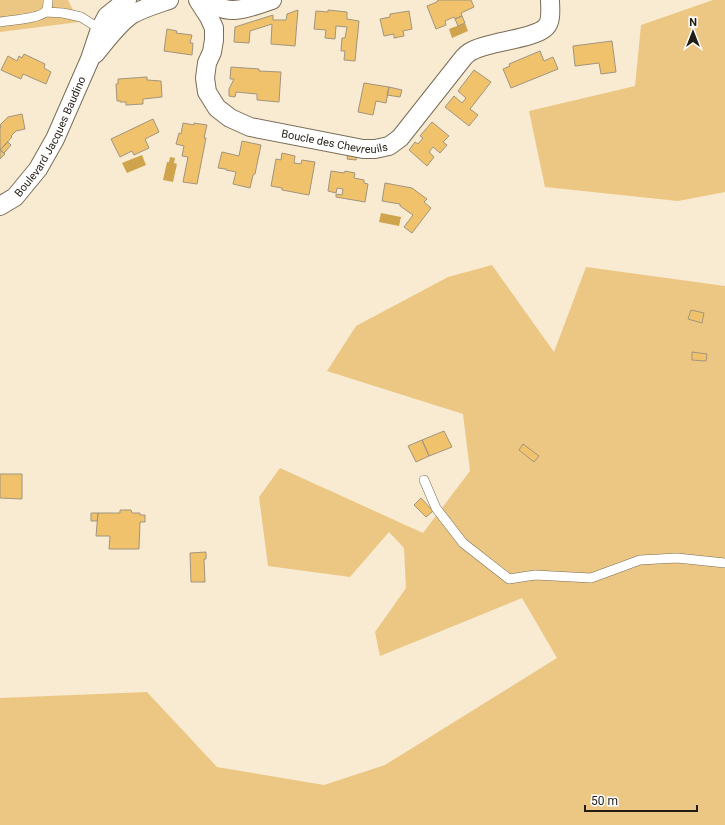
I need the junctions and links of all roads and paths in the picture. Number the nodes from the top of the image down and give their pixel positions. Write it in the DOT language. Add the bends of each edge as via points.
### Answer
graph roads {
  1 [pos="48,0"];
  2 [pos="127,0"];
  3 [pos="169,0"];
  4 [pos="186,0"];
  5 [pos="193,0"];
  6 [pos="198,0"];
  7 [pos="211,0"];
  8 [pos="272,0"];
  9 [pos="550,0"];
  10 [pos="46,12"];
  11 [pos="0,22"];
  12 [pos="100,29"];
  13 [pos="90,59"];
  14 [pos="0,206"];
  15 [pos="424,480"];
  16 [pos="725,563"];
  1 -- 10 [label="lane"];
  2 -- 12 [label="street, Boulevard Jacques Baudino" via="107,16"];
  3 -- 13 [label="street, Boulevard Jacques Baudino" via="131,15"];
  4 -- 5 [label="street"];
  6 -- 9 [label="street, Boucle des Chevreuils" via="214,28 212,52 205,78 207,92 217,108 230,118 250,127 363,149 389,146 400,138 464,57 474,50 537,34 546,27 550,18"];
  7 -- 8 [label="street" via="220,8 230,10 245,9"];
  10 -- 11 [label="lane" via="38,16"];
  10 -- 12 [label="lane" via="81,17"];
  12 -- 13 [label="street, Boulevard Jacques Baudino"];
  13 -- 14 [label="street, Boulevard Jacques Baudino" via="55,139 38,168 15,197"];
  15 -- 16 [label="lane" via="436,508 463,543 509,579 535,575 591,578 640,560 677,558"];
}
